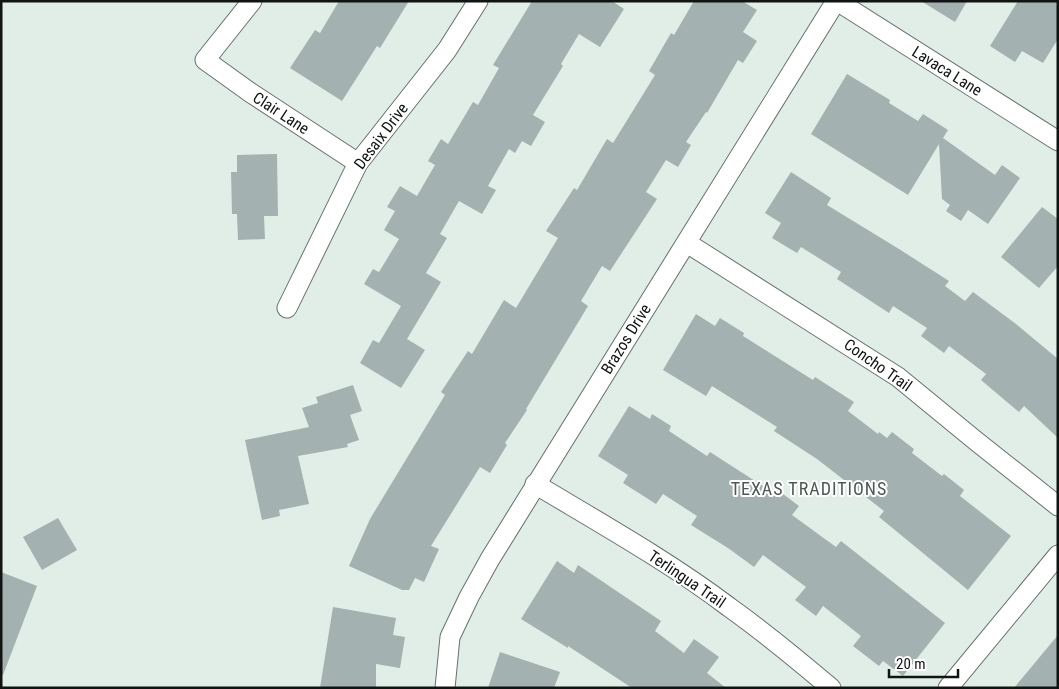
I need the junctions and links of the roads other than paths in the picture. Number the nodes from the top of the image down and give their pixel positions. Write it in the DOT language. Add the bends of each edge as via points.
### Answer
graph roads {
  1 [pos="252,1"];
  2 [pos="478,1"];
  3 [pos="836,1"];
  4 [pos="1058,141"];
  5 [pos="358,163"];
  6 [pos="687,242"];
  7 [pos="287,308"];
  8 [pos="535,484"];
  9 [pos="1058,506"];
  10 [pos="1058,555"];
  11 [pos="445,688"];
  12 [pos="831,688"];
  13 [pos="948,688"];
  1 -- 5 [label="street, Clair Lane" via="205,60"];
  2 -- 5 [label="street, Desaix Drive" via="447,50"];
  3 -- 4 [label="street, Lavaca Lane"];
  3 -- 6 [label="street, Brazos Drive"];
  5 -- 7 [label="street, Desaix Drive"];
  6 -- 8 [label="street, Brazos Drive"];
  6 -- 9 [label="street, Concho Trail" via="898,377"];
  8 -- 11 [label="street, Brazos Drive" via="485,567 450,637"];
  8 -- 12 [label="street, Terlingua Trail" via="673,568 728,606"];
  10 -- 13 [label="street"];
}
